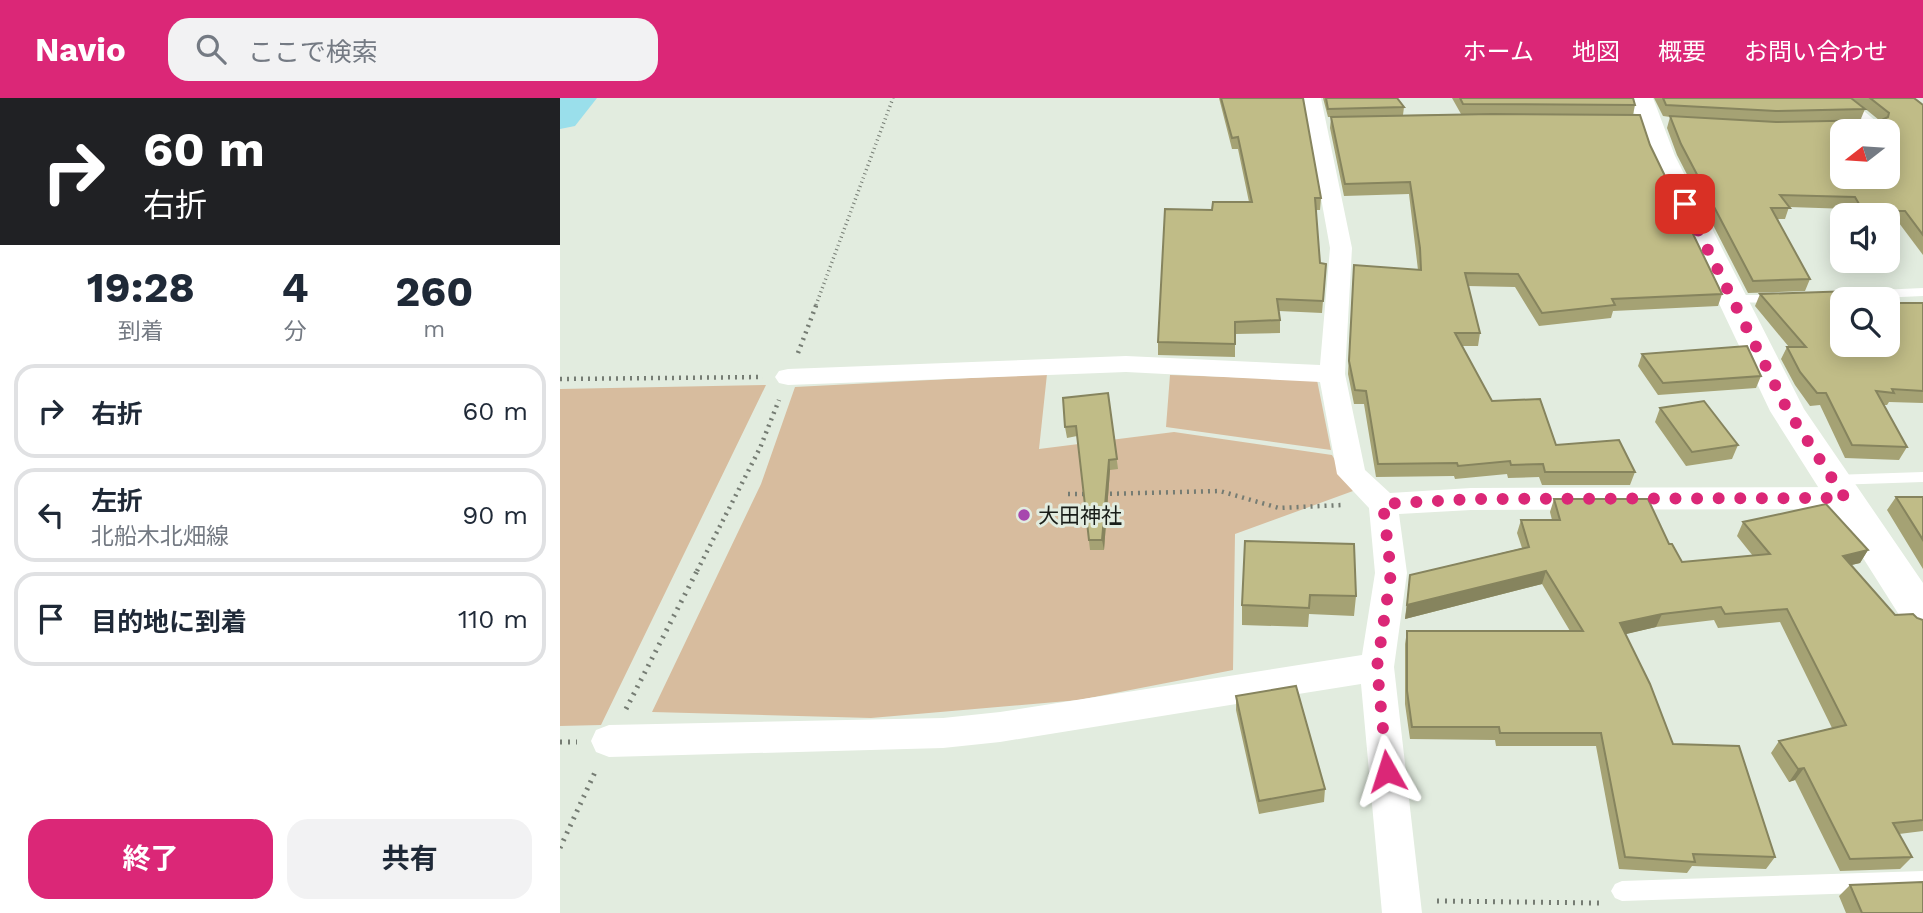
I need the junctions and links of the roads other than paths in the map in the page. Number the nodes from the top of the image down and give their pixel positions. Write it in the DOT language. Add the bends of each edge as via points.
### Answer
graph roads {
  1 [pos="1312,98"];
  2 [pos="1842,98"];
  3 [pos="1646,116"];
  4 [pos="1868,119"];
  5 [pos="1923,292"];
  6 [pos="1827,297"];
  7 [pos="1731,299"];
  8 [pos="1788,299"];
  9 [pos="1332,374"];
  10 [pos="789,377"];
  11 [pos="1923,477"];
  12 [pos="1839,489"];
  13 [pos="1383,504"];
  14 [pos="1923,617"];
  15 [pos="1377,667"];
  16 [pos="610,741"];
  17 [pos="1923,881"];
  18 [pos="1622,891"];
  19 [pos="1401,907"];
  1 -- 9 [label="street" via="1324,123 1341,248"];
  2 -- 4 [label="lane"];
  3 -- 7 [label="main road"];
  5 -- 6 [label="lane"];
  7 -- 8 [label="lane"];
  7 -- 12 [label="main road" via="1788,411"];
  9 -- 10 [label="street" via="1126,364"];
  9 -- 13 [label="street" via="1351,474"];
  11 -- 12 [label="lane"];
  12 -- 13 [label="street"];
  12 -- 14 [label="main road"];
  13 -- 15 [label="street" via="1391,573"];
  15 -- 16 [label="street" via="943,733"];
  15 -- 19 [label="street"];
  17 -- 18 [label="lane"];
}
